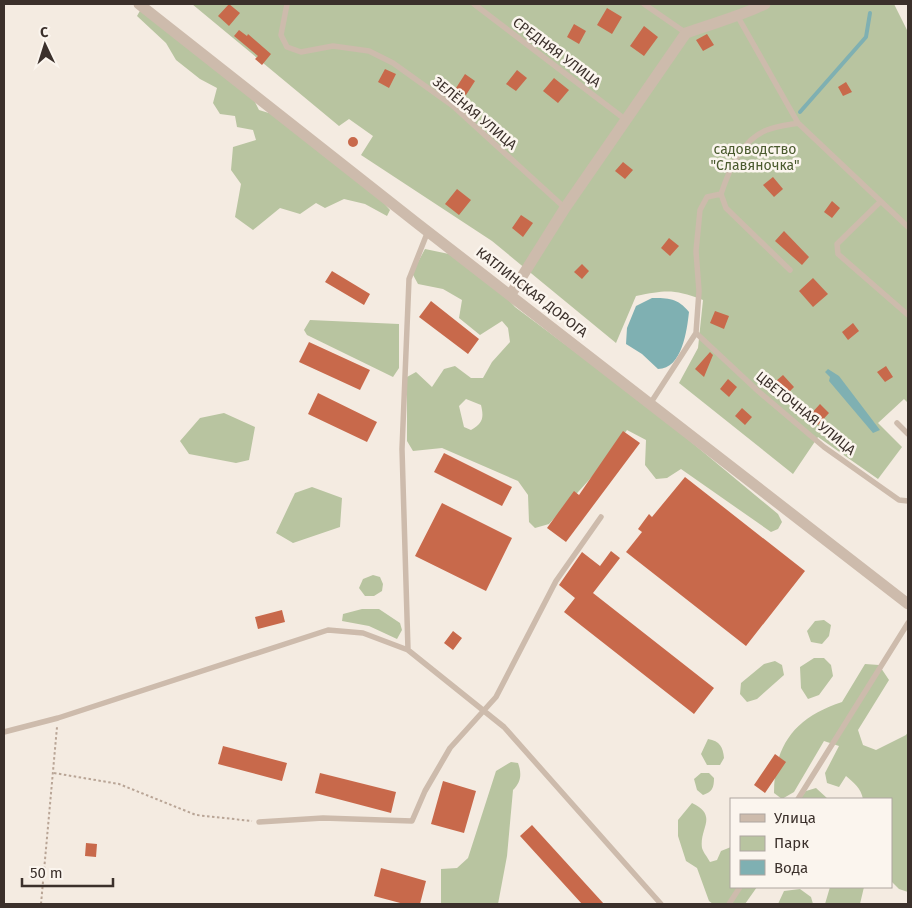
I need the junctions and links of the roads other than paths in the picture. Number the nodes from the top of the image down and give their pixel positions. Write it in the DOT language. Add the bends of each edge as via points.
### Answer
graph roads {
  1 [pos="139,4"];
  2 [pos="287,4"];
  3 [pos="474,4"];
  4 [pos="644,4"];
  5 [pos="765,4"];
  6 [pos="738,17"];
  7 [pos="686,33"];
  8 [pos="626,120"];
  9 [pos="798,123"];
  10 [pos="721,194"];
  11 [pos="880,202"];
  12 [pos="565,208"];
  13 [pos="908,227"];
  14 [pos="428,231"];
  15 [pos="790,270"];
  16 [pos="511,294"];
  17 [pos="908,315"];
  18 [pos="696,333"];
  19 [pos="650,404"];
  20 [pos="897,423"];
  21 [pos="908,434"];
  22 [pos="908,501"];
  23 [pos="601,517"];
  24 [pos="908,604"];
  25 [pos="908,623"];
  26 [pos="408,650"];
  27 [pos="484,712"];
  28 [pos="5,730"];
  29 [pos="799,798"];
  30 [pos="259,822"];
  31 [pos="739,888"];
  32 [pos="661,904"];
  33 [pos="729,904"];
  1 -- 14 [label="street, КАТЛИНСКАЯ ДОРОГА"];
  2 -- 12 [label="lane, ЗЕЛЁНАЯ УЛИЦА" via="280,34 287,47 301,52 333,46 369,51 393,63 453,106"];
  3 -- 8 [label="lane, СРЕДНЯЯ УЛИЦА"];
  4 -- 7 [label="lane"];
  5 -- 6 [label="street"];
  6 -- 7 [label="street"];
  6 -- 9 [label="lane"];
  7 -- 8 [label="street"];
  8 -- 12 [label="street"];
  9 -- 10 [label="lane" via="766,130 748,143 728,171"];
  9 -- 11 [label="lane"];
  10 -- 15 [label="lane" via="726,208"];
  10 -- 18 [label="lane" via="707,197 700,210 696,251 699,291"];
  11 -- 13 [label="lane"];
  11 -- 17 [label="lane" via="837,244 838,254"];
  12 -- 16 [label="street"];
  14 -- 16 [label="street, КАТЛИНСКАЯ ДОРОГА"];
  14 -- 26 [label="lane" via="409,279 402,449"];
  16 -- 19 [label="street, КАТЛИНСКАЯ ДОРОГА"];
  18 -- 19 [label="lane"];
  18 -- 22 [label="lane, ЦВЕТОЧНАЯ УЛИЦА" via="824,447 899,500"];
  19 -- 24 [label="street, КАТЛИНСКАЯ ДОРОГА"];
  20 -- 21 [label="lane"];
  23 -- 27 [label="lane" via="556,581 496,697"];
  25 -- 29 [label="lane"];
  26 -- 27 [label="lane"];
  26 -- 28 [label="lane" via="363,633 328,630 58,718"];
  27 -- 30 [label="lane" via="450,748 412,821 323,818"];
  27 -- 32 [label="lane" via="504,727"];
  31 -- 33 [label="lane"];
}
